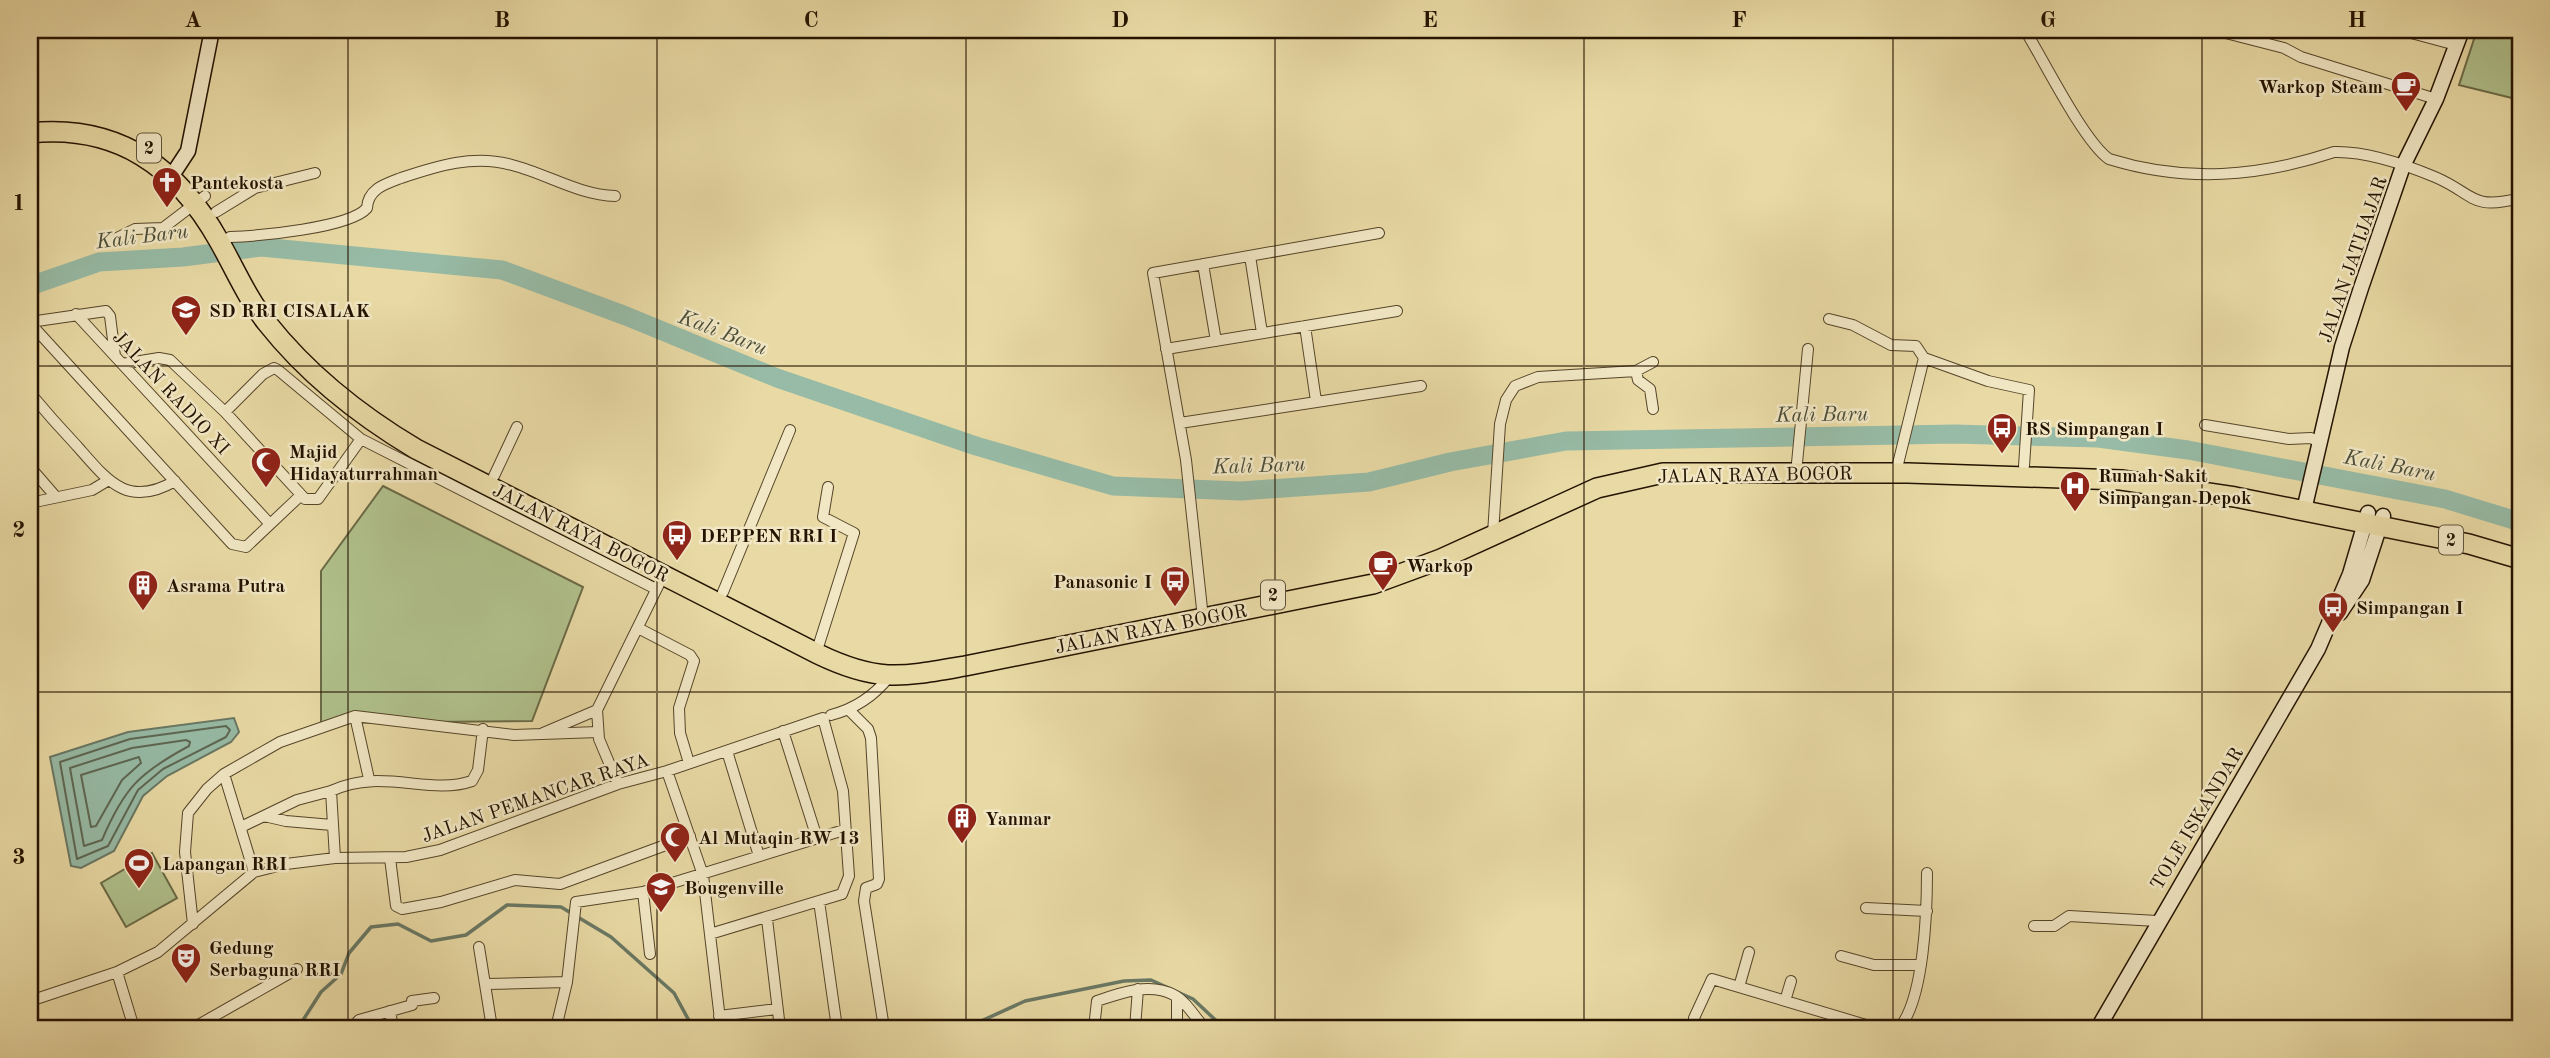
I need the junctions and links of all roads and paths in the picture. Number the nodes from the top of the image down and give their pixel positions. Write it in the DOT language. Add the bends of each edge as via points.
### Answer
graph roads {
  1 [pos="212,30"];
  2 [pos="2025,30"];
  3 [pos="2214,30"];
  4 [pos="2400,30"];
  5 [pos="2462,30"];
  6 [pos="2456,45"];
  7 [pos="2436,99"];
  8 [pos="30,123"];
  9 [pos="30,133"];
  10 [pos="2403,166"];
  11 [pos="175,173"];
  12 [pos="315,173"];
  13 [pos="615,196"];
  14 [pos="2520,198"];
  15 [pos="206,205"];
  16 [pos="1379,233"];
  17 [pos="227,239"];
  18 [pos="109,242"];
  19 [pos="1250,256"];
  20 [pos="1203,264"];
  21 [pos="252,292"];
  22 [pos="1397,311"];
  23 [pos="76,314"];
  24 [pos="1829,319"];
  25 [pos="30,323"];
  26 [pos="1305,326"];
  27 [pos="1262,334"];
  28 [pos="1216,341"];
  29 [pos="1166,349"];
  30 [pos="1808,349"];
  31 [pos="1924,358"];
  32 [pos="119,360"];
  33 [pos="1653,362"];
  34 [pos="1636,371"];
  35 [pos="1421,386"];
  36 [pos="30,393"];
  37 [pos="1316,401"];
  38 [pos="1653,409"];
  39 [pos="225,412"];
  40 [pos="1180,423"];
  41 [pos="2205,425"];
  42 [pos="517,427"];
  43 [pos="790,430"];
  44 [pos="361,439"];
  45 [pos="2319,442"];
  46 [pos="1798,455"];
  47 [pos="1899,457"];
  48 [pos="2024,459"];
  49 [pos="30,467"];
  50 [pos="494,476"];
  51 [pos="107,481"];
  52 [pos="175,481"];
  53 [pos="828,487"];
  54 [pos="300,496"];
  55 [pos="57,497"];
  56 [pos="2306,500"];
  57 [pos="30,503"];
  58 [pos="2374,519"];
  59 [pos="270,524"];
  60 [pos="1492,529"];
  61 [pos="2520,549"];
  62 [pos="2520,559"];
  63 [pos="663,576"];
  64 [pos="723,592"];
  65 [pos="1202,613"];
  66 [pos="638,628"];
  67 [pos="819,644"];
  68 [pos="889,677"];
  69 [pos="597,710"];
  70 [pos="849,710"];
  71 [pos="355,716"];
  72 [pos="827,716"];
  73 [pos="483,729"];
  74 [pos="598,732"];
  75 [pos="783,732"];
  76 [pos="543,733"];
  77 [pos="727,751"];
  78 [pos="690,763"];
  79 [pos="667,771"];
  80 [pos="224,774"];
  81 [pos="369,779"];
  82 [pos="618,784"];
  83 [pos="331,791"];
  84 [pos="264,816"];
  85 [pos="332,825"];
  86 [pos="241,827"];
  87 [pos="844,830"];
  88 [pos="690,836"];
  89 [pos="817,838"];
  90 [pos="759,856"];
  91 [pos="335,858"];
  92 [pos="390,858"];
  93 [pos="254,872"];
  94 [pos="1927,873"];
  95 [pos="703,875"];
  96 [pos="643,892"];
  97 [pos="819,901"];
  98 [pos="1866,908"];
  99 [pos="1927,911"];
  100 [pos="767,919"];
  101 [pos="2157,921"];
  102 [pos="193,925"];
  103 [pos="2034,926"];
  104 [pos="710,934"];
  105 [pos="480,947"];
  106 [pos="1749,952"];
  107 [pos="650,954"];
  108 [pos="1841,956"];
  109 [pos="1920,965"];
  110 [pos="297,969"];
  111 [pos="117,972"];
  112 [pos="1791,981"];
  113 [pos="567,982"];
  114 [pos="487,984"];
  115 [pos="1739,987"];
  116 [pos="1138,989"];
  117 [pos="1177,997"];
  118 [pos="434,999"];
  119 [pos="1785,1001"];
  120 [pos="30,1002"];
  121 [pos="777,1009"];
  122 [pos="390,1012"];
  123 [pos="719,1016"];
  124 [pos="134,1028"];
  125 [pos="193,1028"];
  126 [pos="352,1028"];
  127 [pos="393,1028"];
  128 [pos="492,1028"];
  129 [pos="556,1028"];
  130 [pos="721,1028"];
  131 [pos="780,1028"];
  132 [pos="837,1028"];
  133 [pos="884,1028"];
  134 [pos="1094,1028"];
  135 [pos="1135,1028"];
  136 [pos="1177,1028"];
  137 [pos="1205,1028"];
  138 [pos="1704,1028"];
  139 [pos="1877,1028"];
  140 [pos="1899,1028"];
  141 [pos="2098,1028"];
  1 -- 11 [label="street" via="192,135"];
  2 -- 10 [label="street" via="2109,159 2196,176 2238,175 2334,152"];
  3 -- 7 [label="street" via="2284,48"];
  4 -- 6 [label="street"];
  5 -- 6 [label="street, JALAN JATIJAJAR"];
  6 -- 7 [label="street, JALAN JATIJAJAR"];
  7 -- 10 [label="street, JALAN JATIJAJAR"];
  8 -- 11 [label="highway, JALAN RAYA BOGOR / 2" via="73,121 102,127 130,138"];
  9 -- 11 [label="highway, JALAN RAYA BOGOR / 2" via="72,132 110,140"];
  10 -- 14 [label="street" via="2485,203"];
  10 -- 45 [label="street, JALAN JATIJAJAR" via="2342,347"];
  11 -- 15 [label="highway, JALAN RAYA BOGOR / 2"];
  12 -- 15 [label="street"];
  13 -- 17 [label="street" via="584,191 510,164 478,160 447,164 380,187 356,216 290,232"];
  15 -- 17 [label="highway, JALAN RAYA BOGOR / 2"];
  15 -- 18 [label="street" via="163,228 135,229"];
  16 -- 19 [label="street"];
  17 -- 21 [label="highway, JALAN RAYA BOGOR / 2"];
  19 -- 20 [label="street"];
  19 -- 27 [label="street"];
  20 -- 28 [label="street"];
  20 -- 29 [label="street" via="1153,273"];
  21 -- 50 [label="highway, JALAN RAYA BOGOR / 2" via="358,398"];
  21 -- 63 [label="highway, JALAN RAYA BOGOR / 2" via="285,345 316,378 373,423"];
  22 -- 26 [label="street"];
  23 -- 25 [label="street"];
  23 -- 32 [label="street, JALAN RADIO XI"];
  23 -- 32 [label="street" via="109,313"];
  24 -- 31 [label="street" via="1853,324 1891,345 1916,346"];
  25 -- 52 [label="street"];
  26 -- 27 [label="street"];
  26 -- 37 [label="street"];
  27 -- 28 [label="street"];
  28 -- 29 [label="street"];
  29 -- 40 [label="street"];
  30 -- 46 [label="street"];
  31 -- 47 [label="street"];
  31 -- 48 [label="street" via="2029,390"];
  32 -- 39 [label="street" via="170,360"];
  32 -- 59 [label="street, JALAN RADIO XI"];
  33 -- 34 [label="street"];
  34 -- 38 [label="street" via="1638,380 1650,389"];
  34 -- 60 [label="street" via="1538,377 1515,386 1506,400"];
  35 -- 37 [label="street"];
  36 -- 51 [label="street"];
  37 -- 40 [label="street"];
  39 -- 44 [label="street" via="262,374 274,368"];
  39 -- 54 [label="street"];
  40 -- 65 [label="street"];
  41 -- 45 [label="street"];
  42 -- 50 [label="street"];
  43 -- 64 [label="street"];
  44 -- 54 [label="street" via="318,499"];
  44 -- 63 [label="street"];
  45 -- 56 [label="street, JALAN JATIJAJAR"];
  46 -- 47 [label="highway, JALAN RAYA BOGOR / 2"];
  46 -- 60 [label="highway, JALAN RAYA BOGOR / 2" via="1634,468 1573,487"];
  47 -- 48 [label="highway, JALAN RAYA BOGOR / 2"];
  48 -- 56 [label="highway, JALAN RAYA BOGOR / 2" via="2158,474"];
  49 -- 55 [label="street"];
  50 -- 63 [label="highway, JALAN RAYA BOGOR / 2"];
  51 -- 52 [label="street" via="139,493 160,490"];
  51 -- 55 [label="street" via="92,490"];
  52 -- 59 [label="street" via="240,548"];
  53 -- 67 [label="street" via="822,517 854,533"];
  54 -- 59 [label="street"];
  55 -- 57 [label="street"];
  56 -- 58 [label="highway, JALAN RAYA BOGOR / 2"];
  56 -- 60 [label="highway, JALAN RAYA BOGOR / 2" via="2064,477 1680,472 1597,488"];
  58 -- 61 [label="highway, JALAN RAYA BOGOR / 2" via="2478,536"];
  58 -- 62 [label="highway, JALAN RAYA BOGOR / 2"];
  58 -- 101 [label="street, TOLE ISKANDAR" via="2358,588 2329,628"];
  60 -- 65 [label="highway, JALAN RAYA BOGOR / 2" via="1399,575"];
  63 -- 64 [label="highway, JALAN RAYA BOGOR / 2"];
  63 -- 66 [label="street"];
  63 -- 68 [label="highway, JALAN RAYA BOGOR / 2" via="843,666"];
  64 -- 67 [label="highway, JALAN RAYA BOGOR / 2"];
  65 -- 67 [label="highway, JALAN RAYA BOGOR / 2" via="899,666 856,660"];
  65 -- 68 [label="highway, JALAN RAYA BOGOR / 2" via="965,666"];
  66 -- 69 [label="street"];
  66 -- 78 [label="street" via="682,650 694,662 679,708 680,733"];
  68 -- 70 [label="street, JALAN PEMANCAR RAYA"];
  69 -- 74 [label="street"];
  69 -- 76 [label="street"];
  70 -- 72 [label="street, JALAN PEMANCAR RAYA"];
  70 -- 133 [label="street" via="871,738 879,879 866,888 864,901"];
  71 -- 73 [label="street"];
  71 -- 80 [label="street" via="280,741"];
  71 -- 81 [label="street"];
  72 -- 75 [label="street, JALAN PEMANCAR RAYA"];
  72 -- 87 [label="street" via="843,791"];
  73 -- 76 [label="street" via="514,735"];
  73 -- 81 [label="street" via="478,770 472,781 445,784"];
  74 -- 76 [label="street"];
  74 -- 82 [label="street"];
  75 -- 77 [label="street, JALAN PEMANCAR RAYA"];
  75 -- 89 [label="street"];
  77 -- 78 [label="street, JALAN PEMANCAR RAYA"];
  77 -- 90 [label="street"];
  78 -- 79 [label="street, JALAN PEMANCAR RAYA"];
  79 -- 82 [label="street, JALAN PEMANCAR RAYA"];
  79 -- 88 [label="street"];
  80 -- 86 [label="street"];
  80 -- 102 [label="street" via="194,804 185,823"];
  81 -- 83 [label="street"];
  82 -- 92 [label="street, JALAN PEMANCAR RAYA" via="471,841"];
  83 -- 84 [label="street"];
  83 -- 85 [label="street"];
  84 -- 85 [label="street"];
  84 -- 86 [label="street"];
  85 -- 91 [label="street"];
  86 -- 93 [label="street"];
  87 -- 89 [label="street"];
  87 -- 97 [label="street" via="847,889"];
  88 -- 92 [label="street" via="560,884 515,880 402,909 396,906"];
  88 -- 95 [label="street"];
  89 -- 90 [label="street"];
  90 -- 95 [label="street"];
  91 -- 92 [label="street, JALAN PEMANCAR RAYA"];
  91 -- 93 [label="street, JALAN PEMANCAR RAYA"];
  93 -- 102 [label="street, JALAN PEMANCAR RAYA"];
  94 -- 99 [label="street"];
  95 -- 96 [label="street"];
  95 -- 104 [label="street"];
  96 -- 107 [label="street"];
  96 -- 113 [label="street" via="578,901"];
  97 -- 100 [label="street"];
  97 -- 132 [label="street"];
  98 -- 99 [label="street"];
  99 -- 109 [label="street"];
  100 -- 104 [label="street"];
  100 -- 121 [label="street"];
  101 -- 103 [label="street" via="2069,916 2054,926"];
  101 -- 141 [label="street, TOLE ISKANDAR"];
  102 -- 111 [label="street, JALAN PEMANCAR RAYA" via="158,952"];
  104 -- 123 [label="street"];
  105 -- 114 [label="street"];
  106 -- 115 [label="street"];
  108 -- 109 [label="street" via="1874,965"];
  109 -- 140 [label="street"];
  110 -- 125 [label="street"];
  111 -- 120 [label="street, JALAN PEMANCAR RAYA"];
  111 -- 124 [label="street"];
  112 -- 119 [label="street"];
  113 -- 114 [label="street"];
  113 -- 129 [label="street"];
  114 -- 128 [label="street"];
  115 -- 119 [label="street"];
  115 -- 138 [label="street" via="1709,980 1694,1018 1696,1025"];
  116 -- 117 [label="street"];
  116 -- 134 [label="street" via="1097,1001"];
  116 -- 135 [label="street"];
  117 -- 136 [label="street"];
  117 -- 137 [label="street"];
  118 -- 122 [label="street" via="412,1001 412,1005"];
  119 -- 139 [label="street"];
  121 -- 123 [label="street"];
  121 -- 131 [label="street"];
  122 -- 126 [label="street" via="359,1020"];
  122 -- 127 [label="street"];
  123 -- 130 [label="street"];
}
